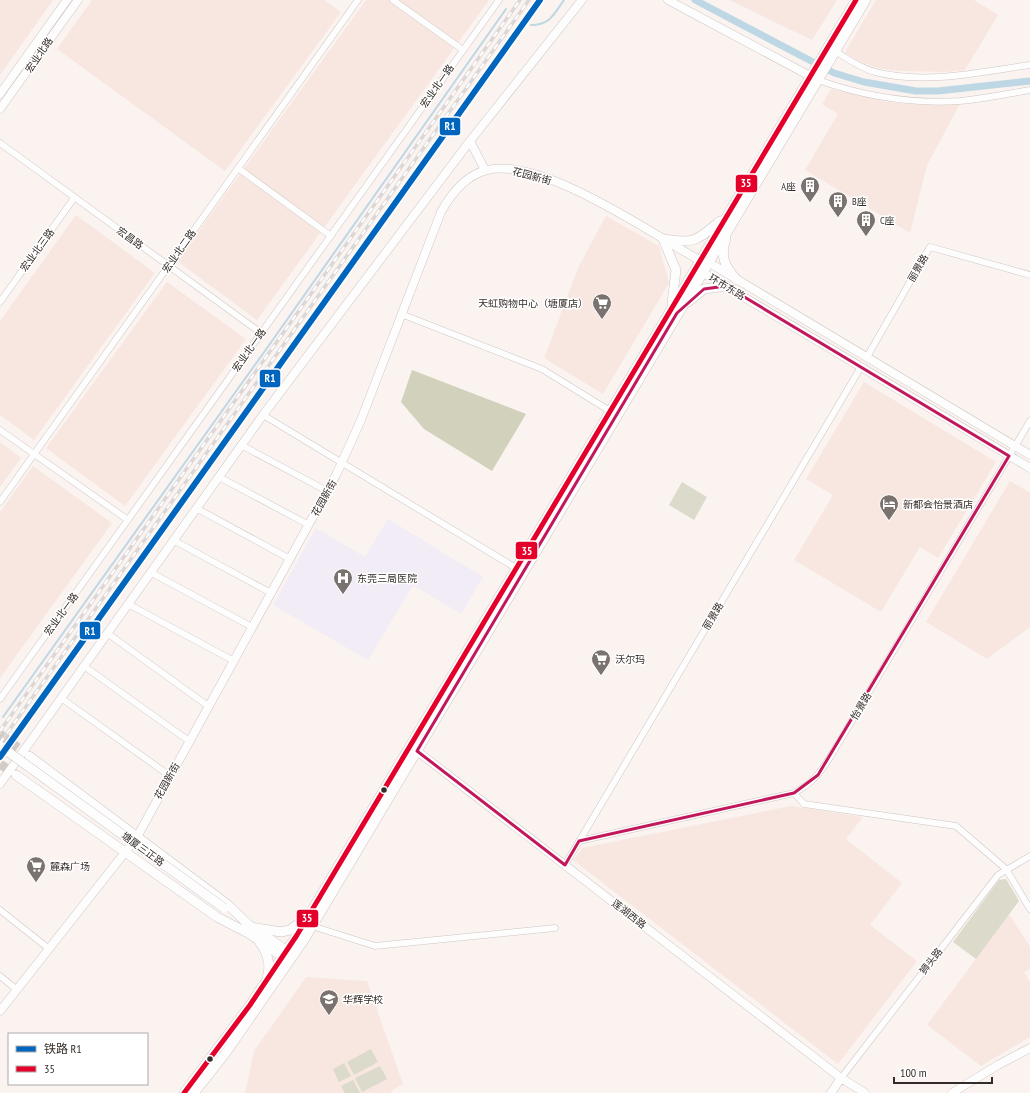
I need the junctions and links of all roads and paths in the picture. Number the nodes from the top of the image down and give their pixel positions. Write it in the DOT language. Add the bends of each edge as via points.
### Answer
graph roads {
  1 [pos="67,0"];
  2 [pos="78,0"];
  3 [pos="358,0"];
  4 [pos="393,0"];
  5 [pos="499,0"];
  6 [pos="582,0"];
  7 [pos="668,0"];
  8 [pos="856,0"];
  9 [pos="866,0"];
  10 [pos="463,50"];
  11 [pos="830,53"];
  12 [pos="1030,65"];
  13 [pos="816,75"];
  14 [pos="1030,90"];
  15 [pos="0,94"];
  16 [pos="0,109"];
  17 [pos="470,142"];
  18 [pos="0,143"];
  19 [pos="238,168"];
  20 [pos="485,170"];
  21 [pos="74,198"];
  22 [pos="729,220"];
  23 [pos="331,236"];
  24 [pos="663,239"];
  25 [pos="704,261"];
  26 [pos="168,266"];
  27 [pos="702,272"];
  28 [pos="1030,275"];
  29 [pos="737,280"];
  30 [pos="726,286"];
  31 [pos="0,302"];
  32 [pos="674,310"];
  33 [pos="401,314"];
  34 [pos="261,333"];
  35 [pos="867,357"];
  36 [pos="861,367"];
  37 [pos="610,411"];
  38 [pos="263,415"];
  39 [pos="1030,421"];
  40 [pos="0,430"];
  41 [pos="241,445"];
  42 [pos="1015,446"];
  43 [pos="34,454"];
  44 [pos="1030,455"];
  45 [pos="1009,456"];
  46 [pos="342,463"];
  47 [pos="1030,468"];
  48 [pos="219,477"];
  49 [pos="327,491"];
  50 [pos="0,502"];
  51 [pos="196,508"];
  52 [pos="128,520"];
  53 [pos="309,525"];
  54 [pos="173,540"];
  55 [pos="290,559"];
  56 [pos="516,568"];
  57 [pos="150,572"];
  58 [pos="271,593"];
  59 [pos="128,604"];
  60 [pos="252,627"];
  61 [pos="107,633"];
  62 [pos="234,660"];
  63 [pos="84,666"];
  64 [pos="61,698"];
  65 [pos="0,699"];
  66 [pos="208,706"];
  67 [pos="189,741"];
  68 [pos="0,746"];
  69 [pos="417,751"];
  70 [pos="0,753"];
  71 [pos="29,756"];
  72 [pos="16,775"];
  73 [pos="170,776"];
  74 [pos="0,784"];
  75 [pos="794,792"];
  76 [pos="137,836"];
  77 [pos="579,841"];
  78 [pos="126,852"];
  79 [pos="1030,856"];
  80 [pos="564,865"];
  81 [pos="1006,869"];
  82 [pos="1030,909"];
  83 [pos="0,910"];
  84 [pos="222,910"];
  85 [pos="311,912"];
  86 [pos="312,926"];
  87 [pos="555,928"];
  88 [pos="251,932"];
  89 [pos="48,948"];
  90 [pos="285,954"];
  91 [pos="0,976"];
  92 [pos="265,983"];
  93 [pos="16,989"];
  94 [pos="0,1011"];
  95 [pos="1030,1048"];
  96 [pos="841,1078"];
  97 [pos="835,1091"];
  98 [pos="184,1093"];
  99 [pos="194,1093"];
  100 [pos="864,1093"];
  101 [pos="952,1093"];
  1 -- 15 [label="main road, 宏业北路"];
  2 -- 16 [label="main road, 宏业北路"];
  3 -- 19 [label="street, 宏业北二路"];
  4 -- 10 [label="street"];
  5 -- 10 [label="street, 宏业北一路"];
  6 -- 17 [label="main road"];
  7 -- 13 [label="main road"];
  8 -- 11 [label="main road"];
  9 -- 11 [label="main road"];
  10 -- 23 [label="street, 宏业北一路"];
  11 -- 12 [label="street" via="876,72 899,75 946,76"];
  11 -- 13 [label="main road"];
  13 -- 14 [label="street" via="852,91 924,101 960,101"];
  13 -- 22 [label="main road"];
  17 -- 20 [label="main road"];
  17 -- 38 [label="main road"];
  18 -- 21 [label="street, 宏昌路"];
  19 -- 23 [label="street"];
  19 -- 26 [label="street, 宏业北二路"];
  20 -- 24 [label="main road, 花园新街" via="501,168 529,173 577,189"];
  20 -- 33 [label="main road, 花园新街" via="464,182 450,196 441,212"];
  21 -- 26 [label="street, 宏昌路"];
  21 -- 31 [label="street, 宏业北三路"];
  22 -- 24 [label="main road" via="691,242"];
  22 -- 25 [label="main road"];
  22 -- 29 [label="main road" via="723,256 727,268"];
  23 -- 34 [label="street, 宏业北一路"];
  24 -- 25 [label="main road, 花园新街"];
  24 -- 32 [label="main road" via="676,270"];
  25 -- 27 [label="main road"];
  25 -- 29 [label="main road, 环市东路"];
  25 -- 32 [label="main road"];
  26 -- 34 [label="street, 宏昌路"];
  26 -- 43 [label="street, 宏业北二路"];
  27 -- 30 [label="main road, 环市东路"];
  27 -- 32 [label="main road"];
  28 -- 35 [label="street, 丽景路" via="930,248"];
  29 -- 35 [label="main road, 环市东路"];
  30 -- 32 [label="main road" via="708,287 699,291"];
  30 -- 36 [label="main road, 环市东路"];
  32 -- 37 [label="main road"];
  32 -- 69 [label="main road"];
  33 -- 37 [label="street" via="542,369"];
  33 -- 46 [label="main road, 花园新街"];
  34 -- 52 [label="street, 宏业北一路"];
  35 -- 42 [label="main road, 环市东路"];
  36 -- 45 [label="main road, 环市东路"];
  36 -- 77 [label="street, 丽景路"];
  37 -- 56 [label="main road"];
  38 -- 41 [label="main road"];
  38 -- 46 [label="street"];
  39 -- 42 [label="street, 怡景路"];
  40 -- 43 [label="street"];
  41 -- 48 [label="main road"];
  41 -- 49 [label="street"];
  42 -- 44 [label="main road, 环市东路"];
  42 -- 45 [label="street, 怡景路"];
  43 -- 50 [label="street, 宏业北二路"];
  43 -- 52 [label="street"];
  45 -- 47 [label="main road, 环市东路"];
  45 -- 75 [label="street, 怡景路" via="818,776"];
  46 -- 49 [label="main road, 花园新街"];
  46 -- 56 [label="street"];
  48 -- 51 [label="main road"];
  48 -- 53 [label="street"];
  49 -- 53 [label="main road, 花园新街"];
  51 -- 54 [label="main road"];
  51 -- 55 [label="street"];
  52 -- 65 [label="street, 宏业北一路"];
  53 -- 55 [label="main road, 花园新街"];
  54 -- 57 [label="main road"];
  54 -- 58 [label="street"];
  55 -- 58 [label="main road, 花园新街"];
  56 -- 85 [label="main road"];
  57 -- 59 [label="main road"];
  57 -- 60 [label="street"];
  58 -- 60 [label="main road, 花园新街"];
  59 -- 61 [label="main road"];
  59 -- 62 [label="street"];
  60 -- 62 [label="main road, 花园新街"];
  61 -- 63 [label="main road"];
  61 -- 66 [label="street"];
  62 -- 66 [label="main road, 花园新街"];
  63 -- 64 [label="main road"];
  63 -- 67 [label="street"];
  64 -- 73 [label="street"];
  64 -- 74 [label="main road"];
  66 -- 67 [label="main road, 花园新街"];
  67 -- 73 [label="main road, 花园新街"];
  68 -- 84 [label="main road, 塘厦三正路, bridge"];
  69 -- 80 [label="main road, 莲湖西路"];
  69 -- 86 [label="main road"];
  70 -- 84 [label="main road, 塘厦三正路"];
  71 -- 76 [label="main road"];
  72 -- 78 [label="main road"];
  73 -- 76 [label="main road, 花园新街"];
  75 -- 77 [label="street, 怡景路"];
  75 -- 81 [label="street" via="804,804 956,826"];
  76 -- 78 [label="main road, 花园新街"];
  76 -- 88 [label="main road" via="226,904"];
  77 -- 80 [label="street, 丽景路"];
  78 -- 88 [label="main road" via="217,917"];
  78 -- 89 [label="main road, 花园新街"];
  79 -- 81 [label="street, 狮头路"];
  80 -- 96 [label="main road, 莲湖西路"];
  81 -- 82 [label="street"];
  81 -- 96 [label="street, 狮头路" via="986,890"];
  83 -- 89 [label="street"];
  84 -- 88 [label="main road, 塘厦三正路"];
  85 -- 88 [label="main road" via="290,930"];
  85 -- 90 [label="main road"];
  86 -- 87 [label="street" via="375,946"];
  86 -- 99 [label="main road" via="225,1054"];
  88 -- 90 [label="main road, 塘厦三正路"];
  88 -- 92 [label="main road" via="267,955 269,972"];
  89 -- 93 [label="main road, 花园新街"];
  90 -- 92 [label="main road"];
  91 -- 93 [label="street"];
  92 -- 98 [label="main road"];
  93 -- 94 [label="main road, 花园新街"];
  95 -- 101 [label="main road"];
  96 -- 97 [label="main road"];
  96 -- 100 [label="main road, 莲湖西路"];
}
